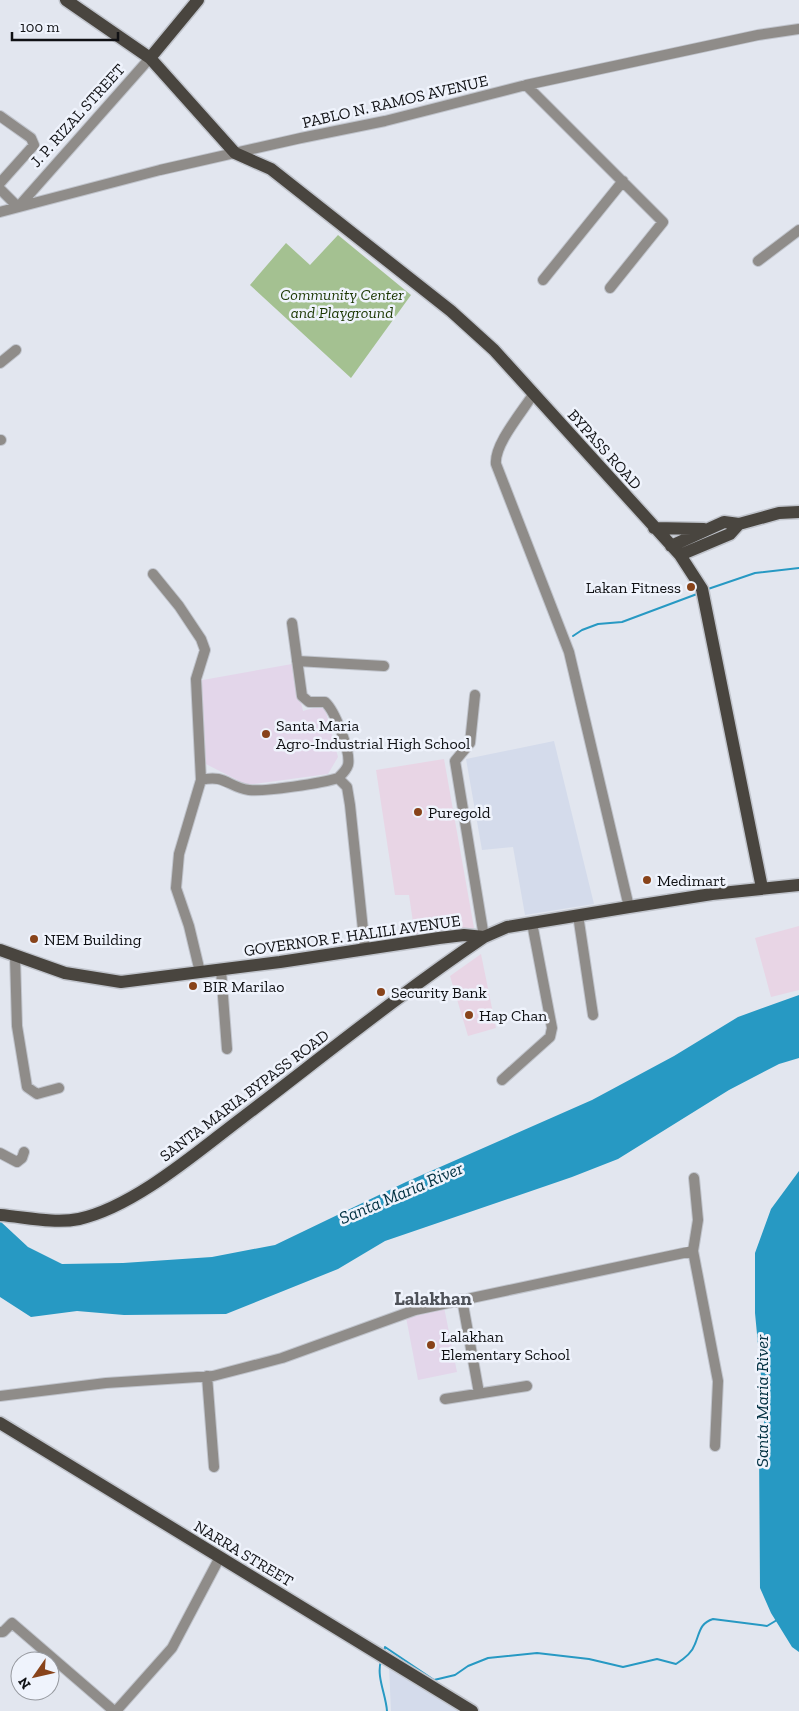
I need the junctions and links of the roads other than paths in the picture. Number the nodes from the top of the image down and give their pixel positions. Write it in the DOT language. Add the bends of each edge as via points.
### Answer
graph roads {
  1 [pos="66,0"];
  2 [pos="198,0"];
  3 [pos="799,29"];
  4 [pos="150,58"];
  5 [pos="526,85"];
  6 [pos="0,116"];
  7 [pos="235,153"];
  8 [pos="623,181"];
  9 [pos="0,183"];
  10 [pos="0,189"];
  11 [pos="18,206"];
  12 [pos="0,212"];
  13 [pos="799,230"];
  14 [pos="758,261"];
  15 [pos="543,280"];
  16 [pos="610,288"];
  17 [pos="16,350"];
  18 [pos="0,363"];
  19 [pos="534,394"];
  20 [pos="799,512"];
  21 [pos="739,524"];
  22 [pos="654,528"];
  23 [pos="707,530"];
  24 [pos="671,546"];
  25 [pos="680,556"];
  26 [pos="153,574"];
  27 [pos="292,623"];
  28 [pos="297,662"];
  29 [pos="384,666"];
  30 [pos="475,696"];
  31 [pos="338,778"];
  32 [pos="201,780"];
  33 [pos="799,885"];
  34 [pos="762,888"];
  35 [pos="628,907"];
  36 [pos="578,915"];
  37 [pos="532,923"];
  38 [pos="484,937"];
  39 [pos="365,949"];
  40 [pos="0,950"];
  41 [pos="15,956"];
  42 [pos="221,970"];
  43 [pos="200,972"];
  44 [pos="593,1015"];
  45 [pos="227,1049"];
  46 [pos="502,1080"];
  47 [pos="59,1088"];
  48 [pos="24,1152"];
  49 [pos="0,1153"];
  50 [pos="694,1178"];
  51 [pos="0,1215"];
  52 [pos="693,1251"];
  53 [pos="462,1299"];
  54 [pos="207,1376"];
  55 [pos="527,1386"];
  56 [pos="479,1393"];
  57 [pos="0,1396"];
  58 [pos="445,1398"];
  59 [pos="0,1423"];
  60 [pos="715,1446"];
  61 [pos="214,1467"];
  62 [pos="220,1557"];
  63 [pos="0,1632"];
  64 [pos="465,1709"];
  65 [pos="115,1711"];
  1 -- 4 [label="main road"];
  2 -- 4 [label="main road, J. P. RIZAL STREET"];
  3 -- 5 [label="street, PABLO N. RAMOS AVENUE"];
  4 -- 7 [label="main road"];
  4 -- 11 [label="street, J. P. RIZAL STREET"];
  5 -- 7 [label="street, PABLO N. RAMOS AVENUE" via="385,121"];
  5 -- 8 [label="street"];
  6 -- 9 [label="street" via="31,138 34,146"];
  7 -- 11 [label="street, PABLO N. RAMOS AVENUE"];
  7 -- 19 [label="main road, BYPASS ROAD" via="271,169 451,311 494,350"];
  8 -- 15 [label="street"];
  8 -- 16 [label="street" via="663,222"];
  10 -- 11 [label="street"];
  11 -- 12 [label="street, PABLO N. RAMOS AVENUE"];
  13 -- 14 [label="street"];
  17 -- 18 [label="street"];
  19 -- 22 [label="main road, BYPASS ROAD"];
  19 -- 35 [label="street" via="495,455 496,464 569,652"];
  20 -- 21 [label="main road" via="779,513"];
  21 -- 23 [label="main road" via="724,522"];
  21 -- 25 [label="main road" via="730,534"];
  22 -- 23 [label="main road"];
  22 -- 24 [label="main road, BYPASS ROAD"];
  23 -- 24 [label="main road"];
  24 -- 25 [label="main road, BYPASS ROAD"];
  25 -- 34 [label="main road, BYPASS ROAD" via="703,594"];
  26 -- 32 [label="street" via="179,606 205,650 196,680"];
  27 -- 28 [label="street"];
  28 -- 29 [label="street"];
  28 -- 31 [label="street" via="304,699 325,702 338,724 348,764"];
  30 -- 38 [label="street" via="470,743 455,761"];
  31 -- 32 [label="street" via="252,790 215,777"];
  31 -- 39 [label="street" via="347,787 350,805"];
  32 -- 43 [label="street" via="178,854 176,888"];
  33 -- 34 [label="main road, GOVERNOR F. HALILI AVENUE"];
  34 -- 35 [label="main road, GOVERNOR F. HALILI AVENUE"];
  35 -- 36 [label="main road, GOVERNOR F. HALILI AVENUE"];
  36 -- 37 [label="main road, GOVERNOR F. HALILI AVENUE"];
  36 -- 44 [label="street"];
  37 -- 38 [label="main road, GOVERNOR F. HALILI AVENUE" via="507,927"];
  37 -- 46 [label="street" via="552,1028 550,1037"];
  38 -- 39 [label="main road, GOVERNOR F. HALILI AVENUE" via="464,935"];
  38 -- 51 [label="main road, SANTA MARIA BYPASS ROAD" via="199,1151 136,1194 79,1219"];
  39 -- 42 [label="main road, GOVERNOR F. HALILI AVENUE"];
  40 -- 41 [label="main road, GOVERNOR F. HALILI AVENUE"];
  41 -- 43 [label="main road, GOVERNOR F. HALILI AVENUE" via="65,973 121,982"];
  41 -- 47 [label="street" via="17,1026 27,1087 37,1094"];
  42 -- 43 [label="main road, GOVERNOR F. HALILI AVENUE"];
  42 -- 45 [label="street"];
  48 -- 49 [label="street" via="17,1162"];
  50 -- 52 [label="street" via="698,1220"];
  52 -- 53 [label="street"];
  52 -- 60 [label="street" via="718,1381"];
  53 -- 54 [label="street" via="416,1310 282,1358"];
  53 -- 56 [label="street"];
  54 -- 57 [label="street" via="106,1382"];
  54 -- 61 [label="street"];
  55 -- 56 [label="street"];
  56 -- 58 [label="street"];
  59 -- 62 [label="main road, NARRA STREET"];
  62 -- 64 [label="main road, NARRA STREET"];
  62 -- 65 [label="street" via="172,1648"];
  63 -- 65 [label="street" via="12,1623"];
}
